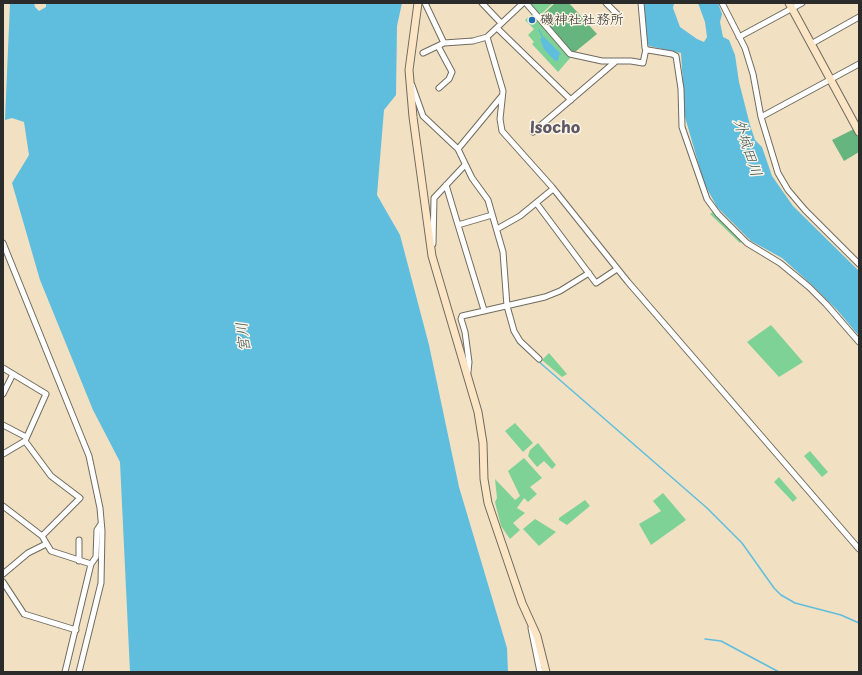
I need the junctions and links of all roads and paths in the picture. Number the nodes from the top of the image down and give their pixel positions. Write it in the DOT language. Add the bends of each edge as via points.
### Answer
graph roads {
  1 [pos="418,3"];
  2 [pos="425,3"];
  3 [pos="482,3"];
  4 [pos="524,3"];
  5 [pos="606,3"];
  6 [pos="641,3"];
  7 [pos="722,3"];
  8 [pos="802,3"];
  9 [pos="790,6"];
  10 [pos="618,15"];
  11 [pos="859,17"];
  12 [pos="499,26"];
  13 [pos="487,37"];
  14 [pos="740,37"];
  15 [pos="444,43"];
  16 [pos="811,44"];
  17 [pos="438,46"];
  18 [pos="646,49"];
  19 [pos="424,53"];
  20 [pos="615,62"];
  21 [pos="859,64"];
  22 [pos="830,79"];
  23 [pos="410,80"];
  24 [pos="439,88"];
  25 [pos="501,97"];
  26 [pos="571,100"];
  27 [pos="761,117"];
  28 [pos="533,132"];
  29 [pos="859,132"];
  30 [pos="458,149"];
  31 [pos="465,165"];
  32 [pos="446,185"];
  33 [pos="553,190"];
  34 [pos="537,204"];
  35 [pos="492,215"];
  36 [pos="458,225"];
  37 [pos="497,229"];
  38 [pos="3,244"];
  39 [pos="432,256"];
  40 [pos="859,264"];
  41 [pos="617,268"];
  42 [pos="589,273"];
  43 [pos="507,306"];
  44 [pos="484,310"];
  45 [pos="859,342"];
  46 [pos="539,358"];
  47 [pos="3,368"];
  48 [pos="468,372"];
  49 [pos="13,374"];
  50 [pos="3,394"];
  51 [pos="3,425"];
  52 [pos="26,439"];
  53 [pos="3,454"];
  54 [pos="3,506"];
  55 [pos="101,524"];
  56 [pos="42,536"];
  57 [pos="79,540"];
  58 [pos="46,544"];
  59 [pos="859,549"];
  60 [pos="79,561"];
  61 [pos="91,564"];
  62 [pos="3,574"];
  63 [pos="3,582"];
  64 [pos="530,623"];
  65 [pos="76,630"];
  66 [pos="65,672"];
  67 [pos="79,672"];
  68 [pos="540,672"];
  69 [pos="546,672"];
  1 -- 23 [label="main road" via="409,70"];
  2 -- 15 [label="street"];
  3 -- 12 [label="street"];
  4 -- 12 [label="street"];
  4 -- 20 [label="street" via="570,54 590,60"];
  5 -- 10 [label="street"];
  6 -- 18 [label="street"];
  7 -- 14 [label="street"];
  8 -- 9 [label="street"];
  9 -- 14 [label="street"];
  9 -- 16 [label="main road"];
  11 -- 16 [label="street"];
  12 -- 13 [label="street"];
  12 -- 26 [label="street"];
  13 -- 15 [label="street" via="473,41"];
  13 -- 25 [label="street" via="501,80"];
  14 -- 27 [label="street" via="753,74"];
  15 -- 17 [label="street"];
  16 -- 22 [label="main road"];
  17 -- 19 [label="street"];
  17 -- 24 [label="street" via="452,72 449,79"];
  18 -- 20 [label="street" via="643,63"];
  18 -- 45 [label="street" via="676,56 681,89 682,127 701,185 713,208 747,243 780,263 809,287"];
  20 -- 26 [label="street"];
  21 -- 22 [label="street"];
  22 -- 27 [label="street"];
  22 -- 29 [label="main road"];
  23 -- 30 [label="street" via="423,116"];
  23 -- 39 [label="main road"];
  25 -- 30 [label="street"];
  25 -- 33 [label="street" via="502,131"];
  26 -- 28 [label="street"];
  27 -- 40 [label="street" via="778,173 788,190 810,216"];
  30 -- 31 [label="street"];
  31 -- 32 [label="street"];
  31 -- 35 [label="street" via="488,200"];
  32 -- 36 [label="street"];
  32 -- 39 [label="street" via="434,198"];
  33 -- 34 [label="street"];
  33 -- 41 [label="street"];
  34 -- 37 [label="street"];
  34 -- 42 [label="street"];
  35 -- 36 [label="street"];
  35 -- 37 [label="street"];
  36 -- 44 [label="street"];
  37 -- 43 [label="street" via="505,264"];
  38 -- 55 [label="street" via="89,456"];
  39 -- 48 [label="main road"];
  41 -- 42 [label="street" via="596,283"];
  41 -- 59 [label="street"];
  42 -- 43 [label="street" via="545,297"];
  43 -- 44 [label="street"];
  43 -- 46 [label="street" via="515,335"];
  44 -- 48 [label="street" via="462,316 461,319 469,362"];
  47 -- 49 [label="street"];
  48 -- 64 [label="main road" via="484,443 484,479 488,503"];
  49 -- 50 [label="street"];
  49 -- 52 [label="street" via="46,394"];
  51 -- 52 [label="street"];
  52 -- 53 [label="street"];
  52 -- 56 [label="street" via="52,476 80,498"];
  54 -- 56 [label="street"];
  55 -- 61 [label="street" via="97,530 96,557"];
  55 -- 67 [label="street" via="101,583"];
  56 -- 58 [label="street"];
  57 -- 60 [label="street"];
  58 -- 60 [label="street" via="52,551"];
  58 -- 62 [label="street" via="28,553"];
  60 -- 61 [label="street"];
  61 -- 65 [label="street"];
  63 -- 65 [label="street" via="24,614"];
  64 -- 68 [label="street"];
  64 -- 69 [label="main road" via="537,636"];
  65 -- 66 [label="street"];
}
